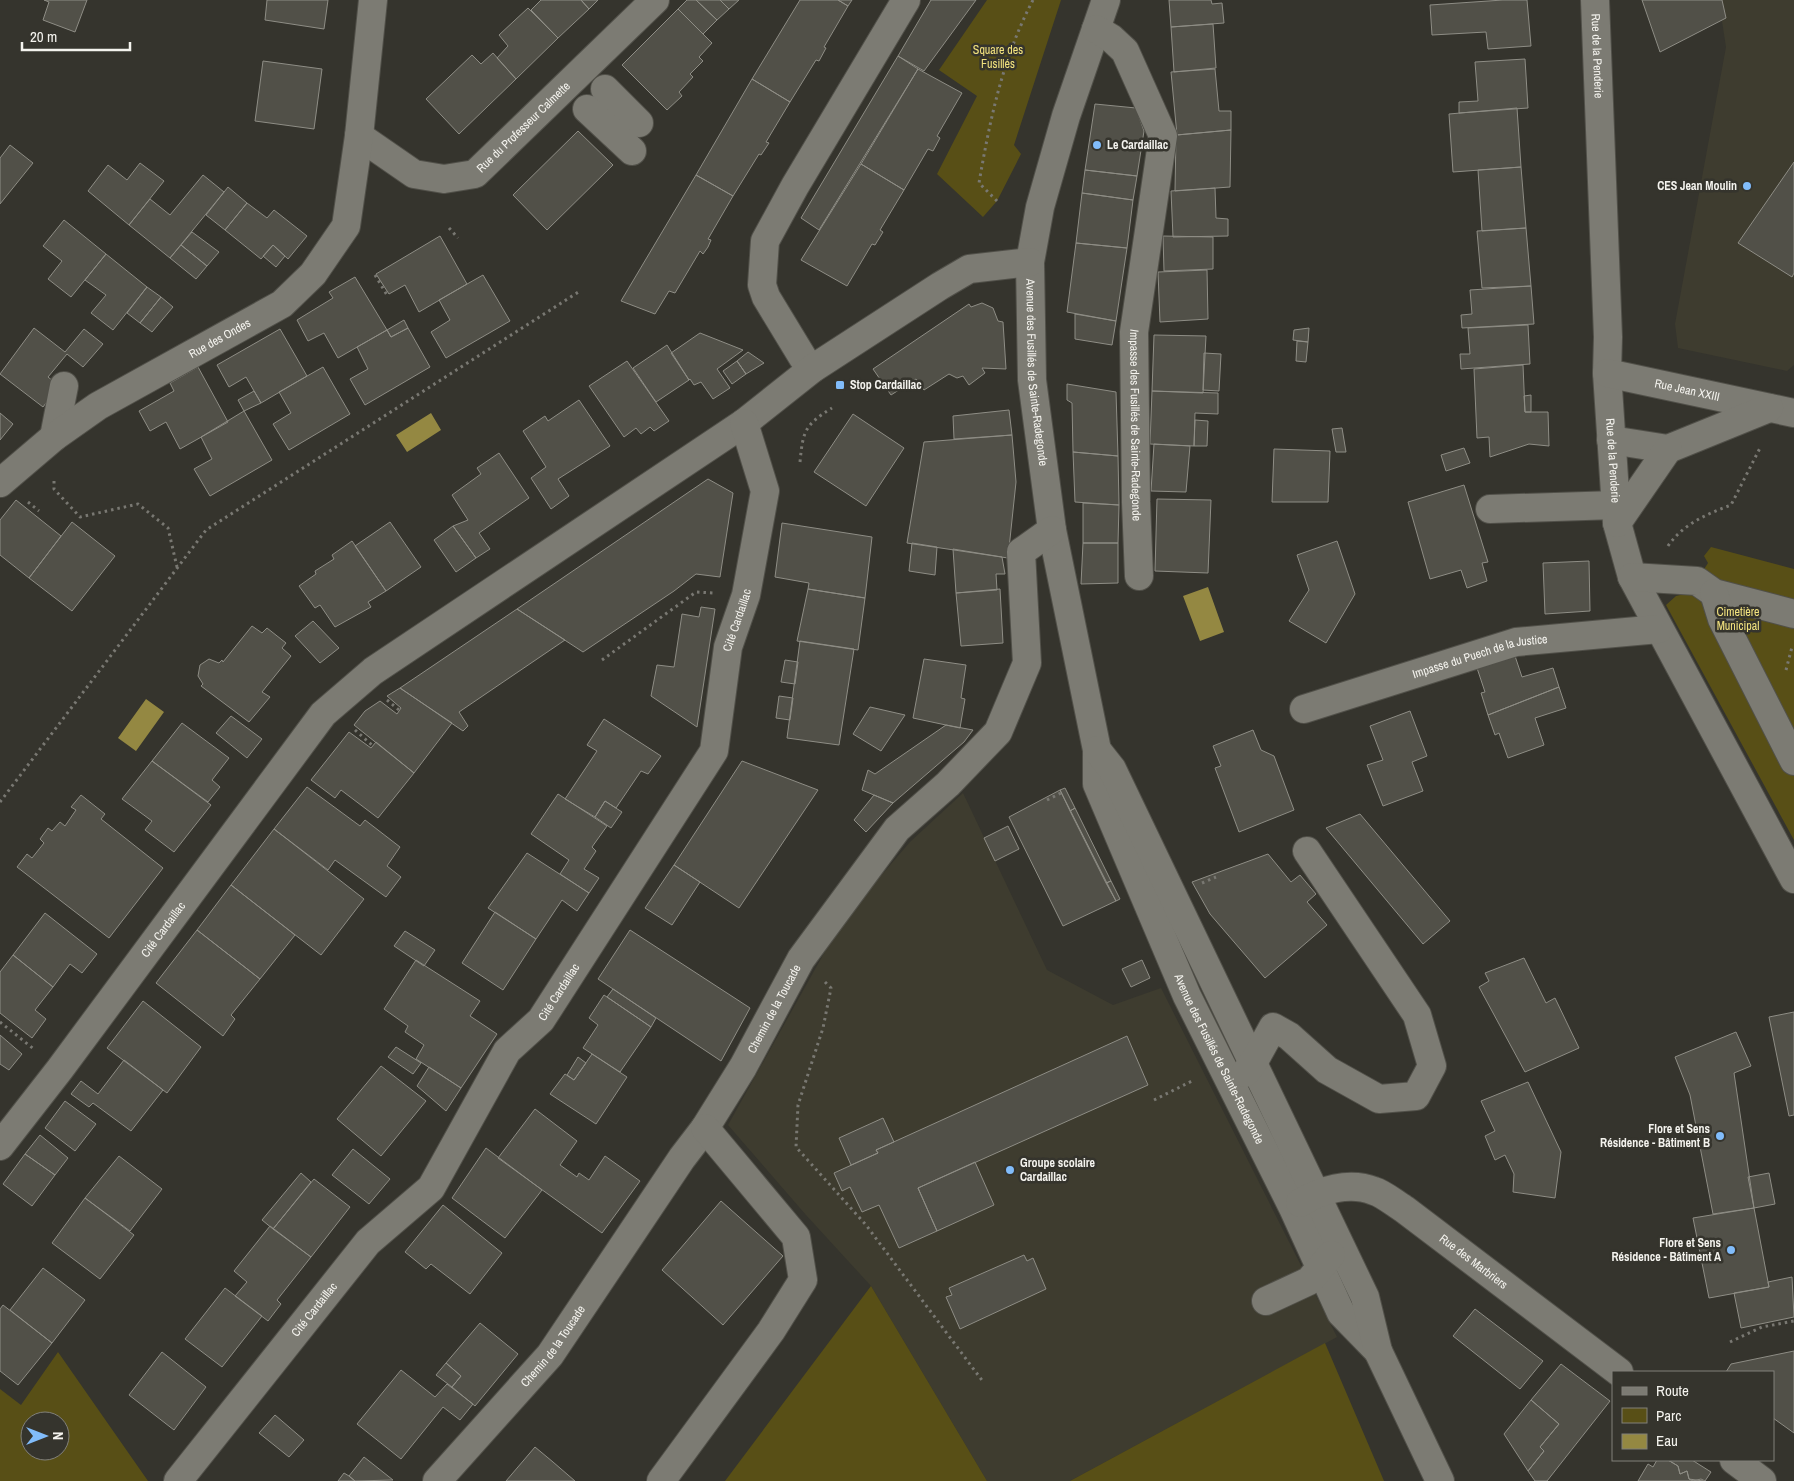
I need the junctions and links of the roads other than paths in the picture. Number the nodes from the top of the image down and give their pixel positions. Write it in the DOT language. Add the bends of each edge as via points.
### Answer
graph roads {
  1 [pos="373,0"];
  2 [pos="655,0"];
  3 [pos="906,0"];
  4 [pos="1106,0"];
  5 [pos="1595,0"];
  6 [pos="1096,29"];
  7 [pos="605,89"];
  8 [pos="587,109"];
  9 [pos="640,123"];
  10 [pos="359,136"];
  11 [pos="632,151"];
  12 [pos="1030,262"];
  13 [pos="812,369"];
  14 [pos="1607,373"];
  15 [pos="64,386"];
  16 [pos="1782,410"];
  17 [pos="744,423"];
  18 [pos="54,437"];
  19 [pos="1611,440"];
  20 [pos="1668,449"];
  21 [pos="0,483"];
  22 [pos="1490,509"];
  23 [pos="1617,514"];
  24 [pos="1052,530"];
  25 [pos="1139,576"];
  26 [pos="1640,578"];
  27 [pos="1714,593"];
  28 [pos="1794,614"];
  29 [pos="1659,629"];
  30 [pos="1304,709"];
  31 [pos="1097,750"];
  32 [pos="1794,761"];
  33 [pos="1307,851"];
  34 [pos="1794,879"];
  35 [pos="1254,1063"];
  36 [pos="1232,1088"];
  37 [pos="705,1128"];
  38 [pos="0,1146"];
  39 [pos="1304,1200"];
  40 [pos="1340,1245"];
  41 [pos="1320,1268"];
  42 [pos="1266,1301"];
  43 [pos="1378,1351"];
  44 [pos="1618,1371"];
  45 [pos="1735,1461"];
  46 [pos="178,1481"];
  47 [pos="437,1481"];
  48 [pos="661,1481"];
  49 [pos="1440,1481"];
  50 [pos="1762,1481"];
  1 -- 10 [label="street"];
  2 -- 10 [label="street, Rue du Professeur Calmette" via="475,174 444,179 414,174"];
  3 -- 13 [label="street" via="765,241 764,291"];
  4 -- 6 [label="street, Avenue des Fusillés de Sainte-Radegonde"];
  5 -- 14 [label="street, Rue de la Penderie"];
  6 -- 12 [label="street, Avenue des Fusillés de Sainte-Radegonde" via="1063,125 1040,207"];
  6 -- 25 [label="street, Impasse des Fusillés de Sainte-Radegonde" via="1125,51 1162,136 1134,332"];
  7 -- 9 [label="street"];
  8 -- 11 [label="street"];
  10 -- 18 [label="street, Rue des Ondes" via="346,226 313,274 282,304 98,406"];
  12 -- 13 [label="street, Cité Cardaillac" via="969,269"];
  12 -- 24 [label="street, Avenue des Fusillés de Sainte-Radegonde" via="1032,380"];
  13 -- 17 [label="street, Cité Cardaillac"];
  14 -- 16 [label="street, Rue Jean XXIII"];
  14 -- 19 [label="street, Rue de la Penderie"];
  15 -- 18 [label="street"];
  16 -- 20 [label="street, Rue Jean XXIII"];
  17 -- 38 [label="street, Cité Cardaillac" via="373,671 323,714"];
  17 -- 46 [label="street, Cité Cardaillac" via="764,491 746,595 728,647 714,751 541,1020 507,1051 431,1188 368,1242"];
  18 -- 21 [label="street, Rue des Ondes"];
  19 -- 20 [label="street"];
  19 -- 23 [label="street, Rue de la Penderie"];
  20 -- 23 [label="street"];
  22 -- 23 [label="street"];
  23 -- 26 [label="street, Rue de la Penderie"];
  24 -- 31 [label="street, Avenue des Fusillés de Sainte-Radegonde"];
  24 -- 37 [label="street, Chemin de la Toucade" via="1021,552 1027,663 998,732 948,784 897,829 801,959 743,1067"];
  26 -- 27 [label="street" via="1697,581"];
  26 -- 29 [label="street, Rue de la Penderie"];
  27 -- 28 [label="street"];
  27 -- 32 [label="street" via="1722,619"];
  29 -- 30 [label="street, Impasse du Puech de la Justice" via="1516,642"];
  29 -- 34 [label="street, Rue de la Penderie"];
  31 -- 35 [label="street, Avenue des Fusillés de Sainte-Radegonde" via="1112,769"];
  31 -- 36 [label="street, Avenue des Fusillés de Sainte-Radegonde" via="1097,784 1187,996"];
  33 -- 35 [label="street" via="1418,1014 1432,1066 1416,1096 1379,1099 1327,1070 1289,1036 1273,1027"];
  35 -- 36 [label="street"];
  35 -- 39 [label="street, Avenue des Fusillés de Sainte-Radegonde"];
  36 -- 39 [label="street, Avenue des Fusillés de Sainte-Radegonde"];
  37 -- 47 [label="street, Chemin de la Toucade" via="550,1356"];
  37 -- 48 [label="street" via="796,1237 803,1280"];
  39 -- 40 [label="street, Avenue des Fusillés de Sainte-Radegonde"];
  39 -- 41 [label="street, Avenue des Fusillés de Sainte-Radegonde"];
  39 -- 44 [label="street, Rue des Marbriers" via="1327,1189 1353,1187 1374,1191 1404,1209"];
  40 -- 41 [label="street"];
  40 -- 43 [label="street, Avenue des Fusillés de Sainte-Radegonde" via="1365,1297"];
  41 -- 42 [label="street" via="1309,1281"];
  41 -- 43 [label="street, Avenue des Fusillés de Sainte-Radegonde" via="1342,1313"];
  43 -- 49 [label="street, Avenue des Fusillés de Sainte-Radegonde"];
  45 -- 50 [label="street"];
}
